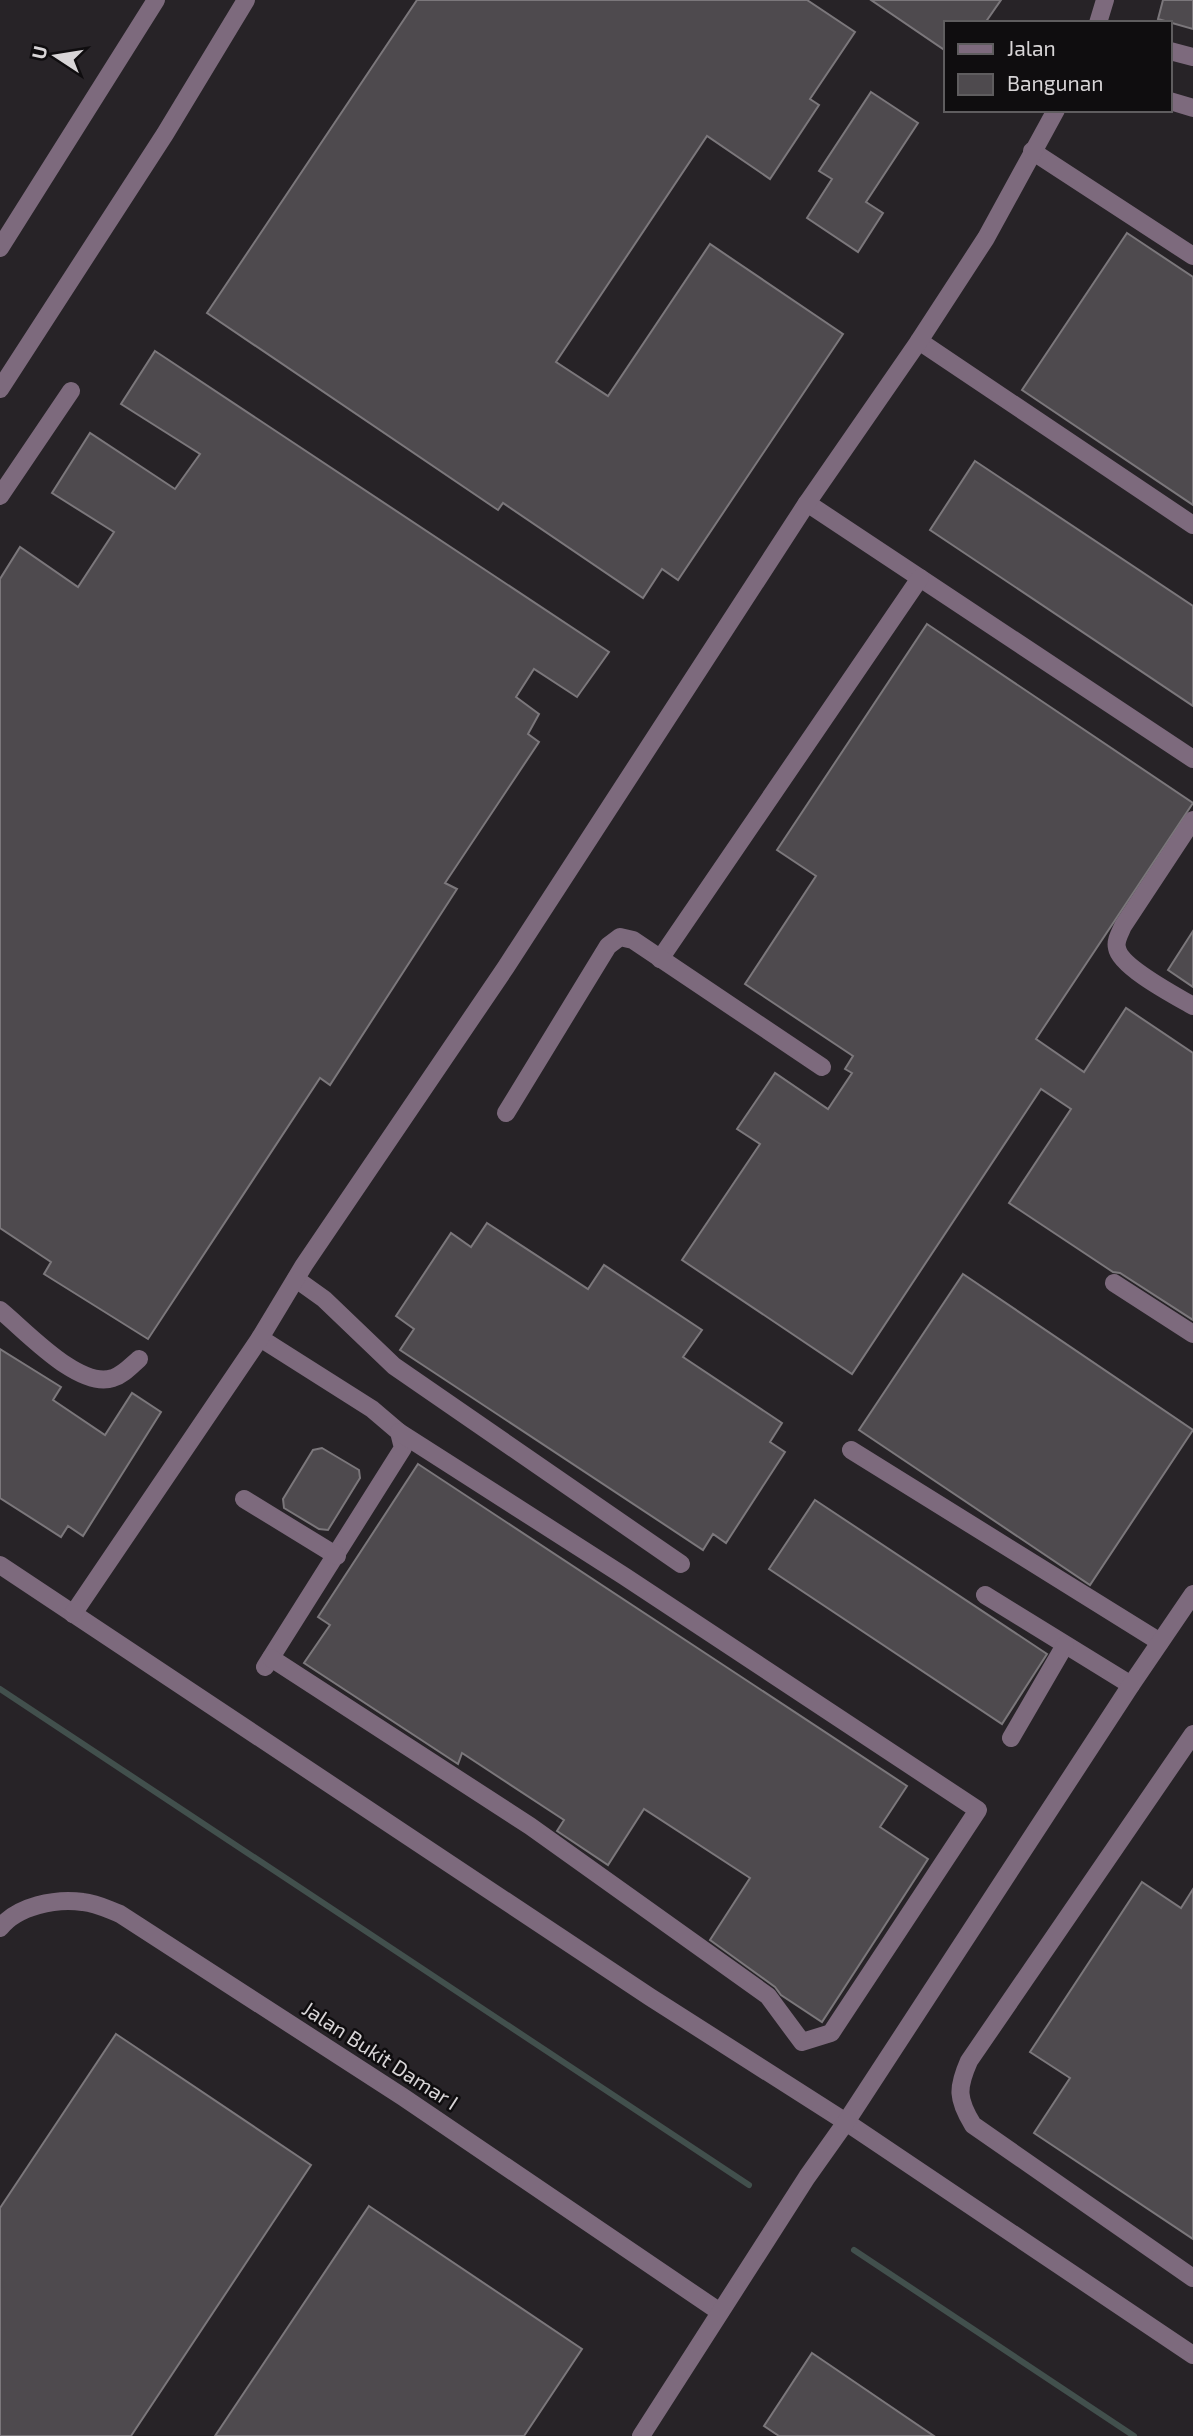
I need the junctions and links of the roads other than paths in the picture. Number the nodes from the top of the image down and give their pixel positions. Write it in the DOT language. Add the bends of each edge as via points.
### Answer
graph roads {
  1 [pos="156,0"];
  2 [pos="246,0"];
  3 [pos="1105,0"];
  4 [pos="1099,21"];
  5 [pos="1172,52"];
  6 [pos="1193,58"];
  7 [pos="1172,102"];
  8 [pos="1193,108"];
  9 [pos="1055,112"];
  10 [pos="1032,151"];
  11 [pos="0,248"];
  12 [pos="1193,256"];
  13 [pos="919,341"];
  14 [pos="0,389"];
  15 [pos="71,391"];
  16 [pos="0,496"];
  17 [pos="807,503"];
  18 [pos="1193,525"];
  19 [pos="920,578"];
  20 [pos="1193,759"];
  21 [pos="1193,820"];
  22 [pos="660,959"];
  23 [pos="1193,1006"];
  24 [pos="822,1067"];
  25 [pos="506,1114"];
  26 [pos="296,1279"];
  27 [pos="1114,1283"];
  28 [pos="0,1310"];
  29 [pos="1193,1334"];
  30 [pos="260,1338"];
  31 [pos="139,1359"];
  32 [pos="399,1432"];
  33 [pos="851,1451"];
  34 [pos="244,1499"];
  35 [pos="337,1556"];
  36 [pos="681,1564"];
  37 [pos="0,1565"];
  38 [pos="1193,1594"];
  39 [pos="985,1595"];
  40 [pos="74,1614"];
  41 [pos="1160,1642"];
  42 [pos="1065,1645"];
  43 [pos="1131,1685"];
  44 [pos="1193,1734"];
  45 [pos="1012,1738"];
  46 [pos="0,1928"];
  47 [pos="846,2122"];
  48 [pos="1193,2278"];
  49 [pos="720,2312"];
  50 [pos="1193,2355"];
  51 [pos="641,2436"];
  1 -- 11 [label="street"];
  2 -- 14 [label="street"];
  3 -- 4 [label="street"];
  5 -- 6 [label="street"];
  7 -- 8 [label="street"];
  9 -- 10 [label="street"];
  10 -- 12 [label="street"];
  10 -- 13 [label="street" via="986,238"];
  13 -- 17 [label="street"];
  13 -- 18 [label="street"];
  15 -- 16 [label="street"];
  17 -- 19 [label="street"];
  17 -- 26 [label="street" via="506,967"];
  19 -- 20 [label="street"];
  19 -- 22 [label="street"];
  21 -- 23 [label="street" via="1123,926 1116,949 1138,972"];
  22 -- 24 [label="street"];
  22 -- 25 [label="street" via="633,940 620,937 608,946"];
  26 -- 30 [label="street"];
  26 -- 36 [label="street" via="324,1298 394,1367"];
  27 -- 29 [label="street"];
  28 -- 31 [label="street" via="74,1372 111,1379"];
  30 -- 32 [label="street" via="372,1409"];
  30 -- 40 [label="street"];
  32 -- 35 [label="street" via="403,1448"];
  32 -- 35 [label="street" via="978,1810 831,2033 802,2042 768,1996 530,1826 267,1663"];
  33 -- 41 [label="street"];
  34 -- 35 [label="street"];
  37 -- 40 [label="street"];
  38 -- 41 [label="street"];
  39 -- 42 [label="street"];
  40 -- 47 [label="street"];
  41 -- 43 [label="street"];
  42 -- 43 [label="street"];
  42 -- 45 [label="street"];
  43 -- 47 [label="street"];
  44 -- 48 [label="street" via="969,2060 959,2092 973,2125"];
  46 -- 49 [label="street, Jalan Bukit Damar I" via="17,1914 60,1901 100,1905 120,1914 404,2097"];
  47 -- 49 [label="street"];
  47 -- 50 [label="street"];
  49 -- 51 [label="street"];
}
